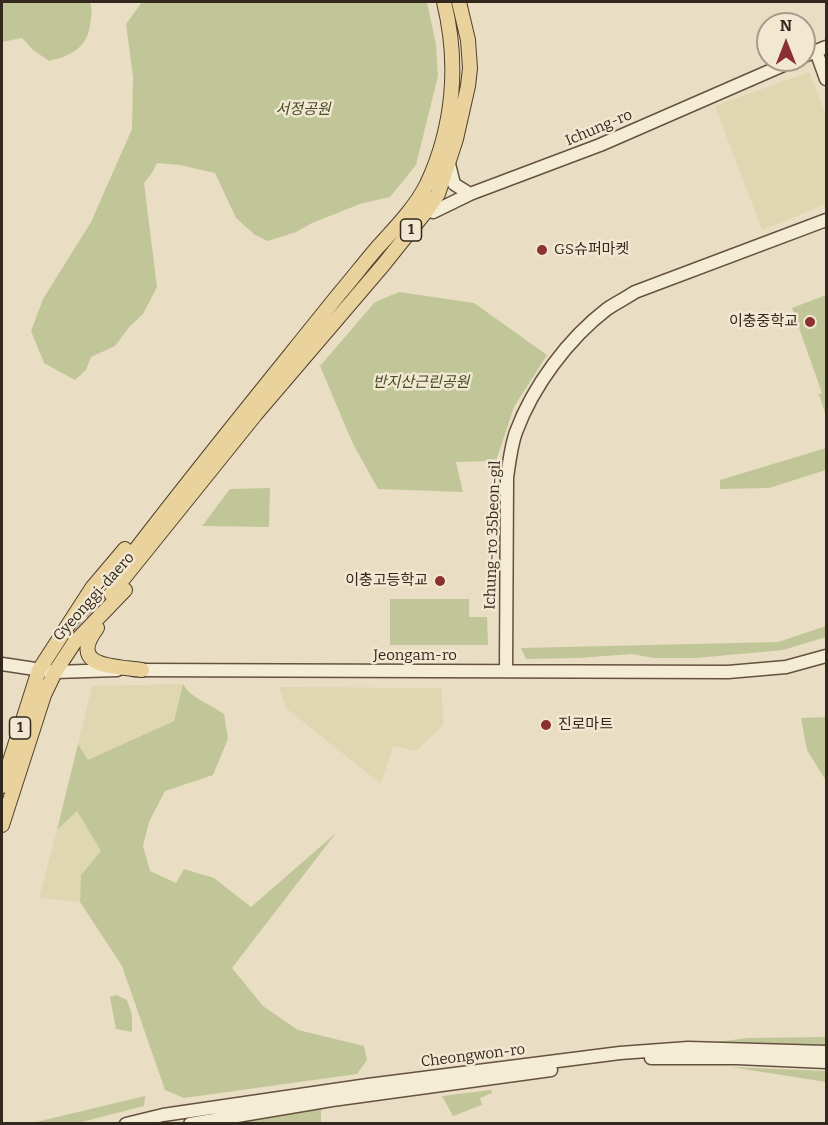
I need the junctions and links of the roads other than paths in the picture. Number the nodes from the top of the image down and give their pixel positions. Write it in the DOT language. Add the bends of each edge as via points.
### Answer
graph roads {
  1 [pos="444,2"];
  2 [pos="459,2"];
  3 [pos="816,52"];
  4 [pos="767,72"];
  5 [pos="826,79"];
  6 [pos="449,164"];
  7 [pos="470,194"];
  8 [pos="412,209"];
  9 [pos="427,210"];
  10 [pos="826,220"];
  11 [pos="250,413"];
  12 [pos="112,593"];
  13 [pos="826,656"];
  14 [pos="2,664"];
  15 [pos="39,670"];
  16 [pos="142,670"];
  17 [pos="506,671"];
  18 [pos="55,672"];
  19 [pos="2,786"];
  20 [pos="2,825"];
  21 [pos="826,1052"];
  22 [pos="826,1062"];
  23 [pos="163,1119"];
  24 [pos="126,1124"];
  25 [pos="190,1124"];
  1 -- 8 [label="main road, Gyeonggi-daero / 1" via="454,66 448,119 427,184"];
  2 -- 6 [label="main road, Gyeonggi-daero / 1" via="470,68 465,105"];
  3 -- 5 [label="street"];
  4 -- 7 [label="street, Ichung-ro" via="600,145"];
  6 -- 7 [label="street" via="454,184"];
  6 -- 9 [label="main road, Gyeonggi-daero / 1" via="438,194"];
  7 -- 9 [label="street, Ichung-ro" via="433,212"];
  8 -- 9 [label="street, Ichung-ro"];
  8 -- 11 [label="main road, Gyeonggi-daero / 1" via="373,253"];
  9 -- 11 [label="main road, Gyeonggi-daero / 1" via="384,264"];
  10 -- 17 [label="street, Ichung-ro 35beon-gil" via="635,292 590,324 556,362 532,397 510,455"];
  11 -- 12 [label="main road, Gyeonggi-daero / 1" via="245,437"];
  11 -- 15 [label="main road, Gyeonggi-daero / 1" via="224,427 201,451 92,588"];
  12 -- 16 [label="main road" via="87,641 86,652 100,664"];
  12 -- 18 [label="main road, Gyeonggi-daero / 1"];
  13 -- 17 [label="street, Jeongam-ro" via="786,667 740,671"];
  14 -- 15 [label="street, Jeongam-ro"];
  15 -- 18 [label="street, Jeongam-ro"];
  15 -- 19 [label="main road, Gyeonggi-daero / 1"];
  16 -- 17 [label="street, Jeongam-ro"];
  16 -- 18 [label="street, Jeongam-ro"];
  18 -- 20 [label="main road, Gyeonggi-daero"];
  21 -- 23 [label="street, Cheongwon-ro" via="688,1048 620,1053 368,1085"];
  22 -- 25 [label="street, Cheongwon-ro" via="641,1058"];
  23 -- 24 [label="street, Cheongwon-ro"];
}
